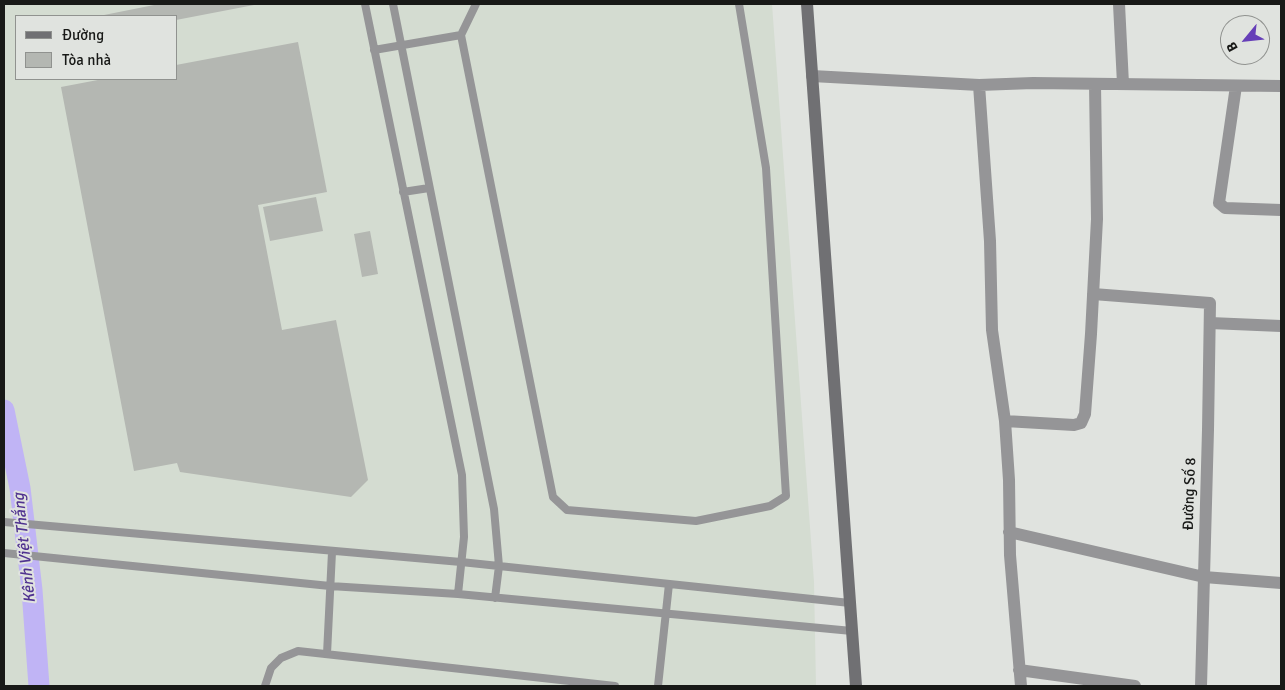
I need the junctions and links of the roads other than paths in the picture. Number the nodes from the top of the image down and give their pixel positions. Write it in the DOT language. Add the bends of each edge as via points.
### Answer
graph roads {
  1 [pos="365,4"];
  2 [pos="392,4"];
  3 [pos="476,4"];
  4 [pos="739,4"];
  5 [pos="807,4"];
  6 [pos="1118,4"];
  7 [pos="461,35"];
  8 [pos="401,45"];
  9 [pos="374,50"];
  10 [pos="812,76"];
  11 [pos="1095,84"];
  12 [pos="1123,84"];
  13 [pos="979,85"];
  14 [pos="1236,86"];
  15 [pos="1281,86"];
  16 [pos="429,188"];
  17 [pos="403,192"];
  18 [pos="1281,210"];
  19 [pos="1093,294"];
  20 [pos="1210,323"];
  21 [pos="1281,326"];
  22 [pos="1005,421"];
  23 [pos="4,522"];
  24 [pos="1009,532"];
  25 [pos="332,552"];
  26 [pos="4,553"];
  27 [pos="461,562"];
  28 [pos="499,566"];
  29 [pos="1204,577"];
  30 [pos="1281,583"];
  31 [pos="669,584"];
  32 [pos="330,586"];
  33 [pos="458,594"];
  34 [pos="495,598"];
  35 [pos="850,603"];
  36 [pos="667,614"];
  37 [pos="852,631"];
  38 [pos="327,654"];
  39 [pos="1019,670"];
  40 [pos="265,686"];
  41 [pos="615,686"];
  42 [pos="658,686"];
  43 [pos="856,686"];
  44 [pos="1021,686"];
  45 [pos="1135,686"];
  46 [pos="1200,686"];
  1 -- 9 [label="lane"];
  2 -- 8 [label="lane"];
  3 -- 7 [label="lane"];
  4 -- 7 [label="lane" via="766,168 786,496 770,506 696,521 567,510 553,497"];
  5 -- 10 [label="street"];
  6 -- 12 [label="street"];
  7 -- 8 [label="lane"];
  8 -- 9 [label="lane"];
  8 -- 16 [label="lane"];
  9 -- 17 [label="lane"];
  10 -- 13 [label="street"];
  10 -- 35 [label="street"];
  11 -- 12 [label="street"];
  11 -- 13 [label="street"];
  11 -- 19 [label="street" via="1097,219"];
  12 -- 14 [label="street"];
  13 -- 22 [label="street" via="990,241 992,330"];
  14 -- 15 [label="street"];
  14 -- 18 [label="street" via="1219,203 1225,208"];
  16 -- 17 [label="lane"];
  16 -- 28 [label="lane" via="494,509"];
  17 -- 27 [label="lane" via="462,475 464,537"];
  19 -- 20 [label="street, Đường Số 8" via="1210,303"];
  19 -- 22 [label="street" via="1085,414 1081,423 1064,426"];
  20 -- 21 [label="street"];
  20 -- 29 [label="street, Đường Số 8"];
  22 -- 24 [label="street" via="1010,480"];
  23 -- 25 [label="lane"];
  24 -- 29 [label="street"];
  24 -- 39 [label="street"];
  25 -- 27 [label="lane"];
  25 -- 32 [label="lane"];
  26 -- 32 [label="lane"];
  27 -- 28 [label="lane"];
  27 -- 33 [label="lane"];
  28 -- 31 [label="lane"];
  28 -- 34 [label="lane"];
  29 -- 30 [label="street"];
  29 -- 46 [label="street, Đường Số 8"];
  31 -- 35 [label="lane"];
  31 -- 36 [label="lane"];
  32 -- 33 [label="lane"];
  32 -- 38 [label="lane"];
  33 -- 34 [label="lane"];
  34 -- 36 [label="lane"];
  35 -- 37 [label="street"];
  36 -- 37 [label="lane"];
  36 -- 42 [label="lane"];
  37 -- 43 [label="street"];
  38 -- 40 [label="lane" via="298,651 281,658 271,668"];
  38 -- 41 [label="lane"];
  39 -- 44 [label="street"];
  39 -- 45 [label="street"];
}
